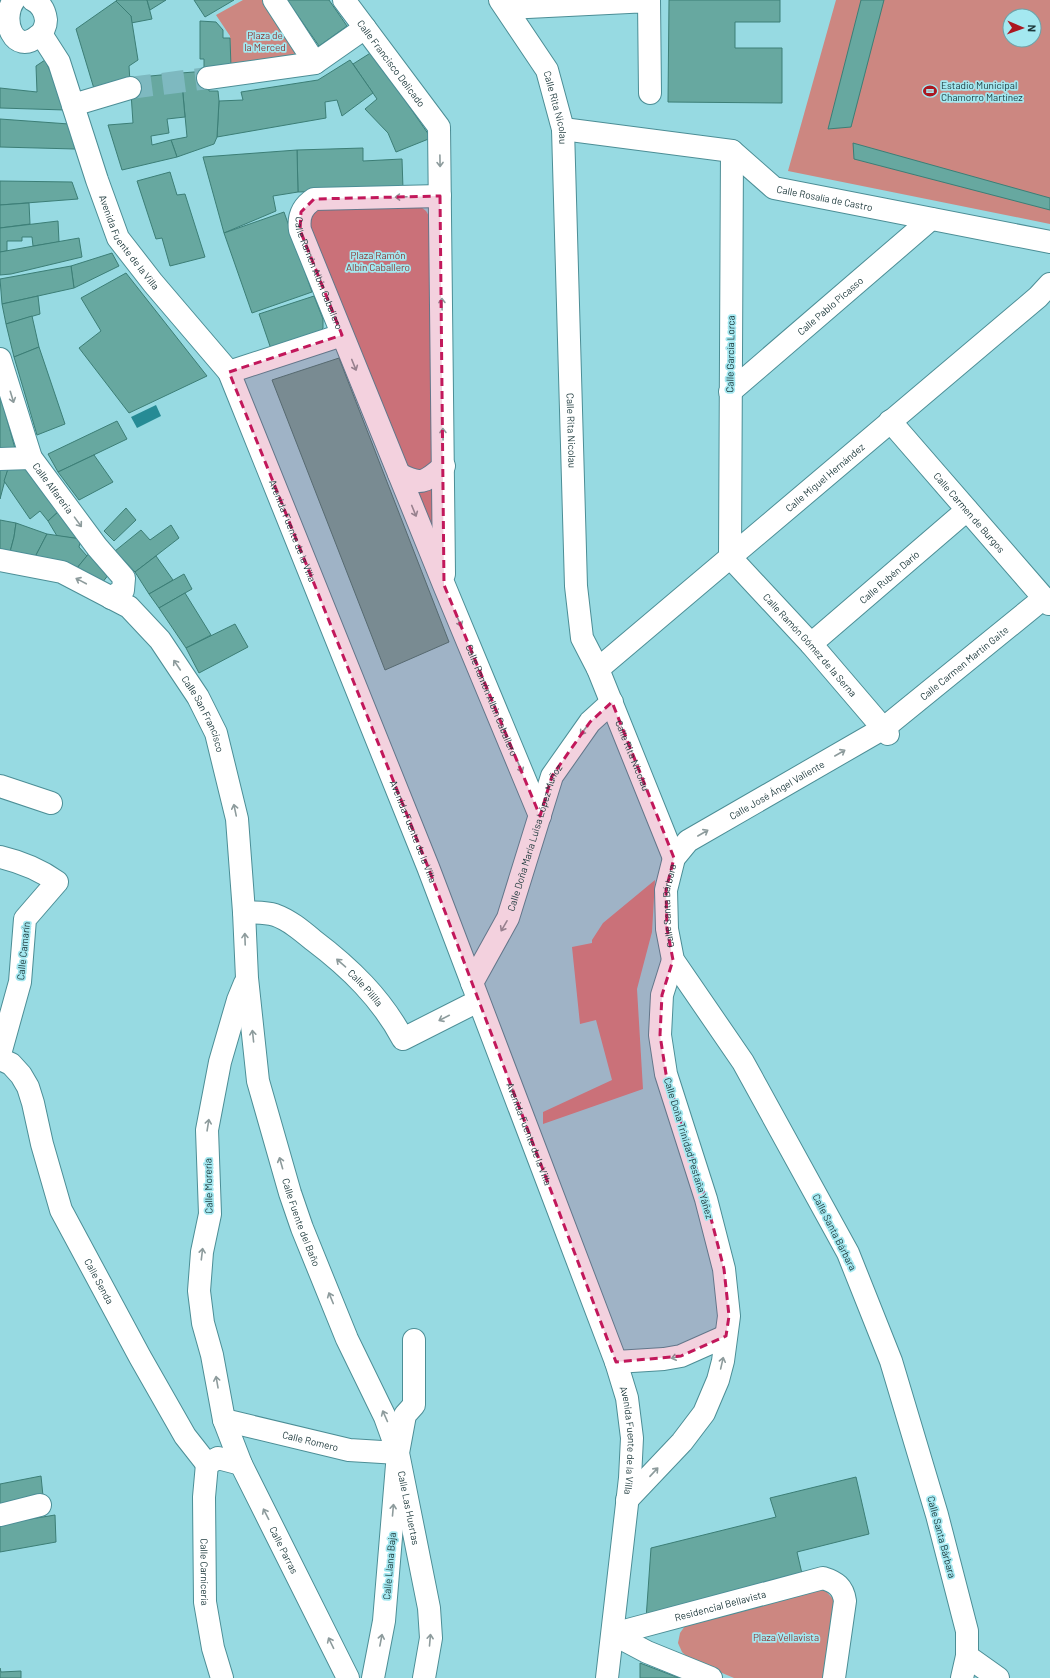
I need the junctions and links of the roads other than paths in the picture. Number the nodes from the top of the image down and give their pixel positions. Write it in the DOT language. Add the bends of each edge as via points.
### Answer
graph roads {
  1 [pos="274,0"];
  2 [pos="344,0"];
  3 [pos="649,1"];
  4 [pos="44,3"];
  5 [pos="503,4"];
  6 [pos="4,19"];
  7 [pos="365,28"];
  8 [pos="41,34"];
  9 [pos="315,63"];
  10 [pos="208,78"];
  11 [pos="130,88"];
  12 [pos="650,93"];
  13 [pos="73,105"];
  14 [pos="439,127"];
  15 [pos="563,129"];
  16 [pos="732,151"];
  17 [pos="440,196"];
  18 [pos="931,218"];
  19 [pos="1050,242"];
  20 [pos="1050,284"];
  21 [pos="342,335"];
  22 [pos="0,360"];
  23 [pos="229,372"];
  24 [pos="730,392"];
  25 [pos="890,421"];
  26 [pos="31,458"];
  27 [pos="0,459"];
  28 [pos="444,466"];
  29 [pos="399,474"];
  30 [pos="967,510"];
  31 [pos="730,557"];
  32 [pos="3,562"];
  33 [pos="444,585"];
  34 [pos="111,598"];
  35 [pos="1046,601"];
  36 [pos="811,644"];
  37 [pos="598,669"];
  38 [pos="612,702"];
  39 [pos="886,731"];
  40 [pos="0,786"];
  41 [pos="51,803"];
  42 [pos="540,816"];
  43 [pos="0,857"];
  44 [pos="674,858"];
  45 [pos="244,912"];
  46 [pos="673,960"];
  47 [pos="246,978"];
  48 [pos="475,992"];
  49 [pos="0,1054"];
  50 [pos="0,1059"];
  51 [pos="726,1336"];
  52 [pos="414,1340"];
  53 [pos="616,1362"];
  54 [pos="224,1420"];
  55 [pos="398,1453"];
  56 [pos="207,1464"];
  57 [pos="240,1464"];
  58 [pos="627,1500"];
  59 [pos="40,1506"];
  60 [pos="0,1515"];
  61 [pos="613,1634"];
  62 [pos="967,1656"];
  63 [pos="222,1678"];
  64 [pos="348,1678"];
  65 [pos="373,1678"];
  66 [pos="424,1678"];
  67 [pos="607,1678"];
  68 [pos="711,1678"];
  69 [pos="834,1678"];
  70 [pos="962,1678"];
  71 [pos="998,1678"];
  1 -- 9 [label="street"];
  2 -- 7 [label="street, Calle Francisco Delicado"];
  3 -- 5 [label="street"];
  3 -- 12 [label="street"];
  4 -- 8 [label="street" via="46,21"];
  5 -- 15 [label="street, Calle Rita Nicolau" via="547,70"];
  6 -- 8 [label="street" via="9,36 22,42 35,39"];
  7 -- 9 [label="street"];
  7 -- 14 [label="street, Calle Francisco Delicado"];
  8 -- 13 [label="street, Avenida Fuente de la Villa" via="59,62"];
  9 -- 10 [label="street"];
  11 -- 13 [label="street"];
  13 -- 23 [label="street, Avenida Fuente de la Villa" via="118,238 153,284"];
  14 -- 17 [label="street, Calle Ramón Albin Caballero, one-way"];
  15 -- 16 [label="street"];
  15 -- 37 [label="street, Calle Rita Nicolau" via="576,586 582,638"];
  16 -- 18 [label="street, Calle Rosalía de Castro" via="774,188"];
  16 -- 24 [label="street, Calle García Lorca"];
  17 -- 21 [label="street, Calle Ramón Albin Caballero, one-way" via="314,199 307,203 301,212 300,230"];
  28 -- 17 [label="street, Calle Ramón Albin Caballero, one-way"];
  18 -- 19 [label="street, Calle Rosalía de Castro"];
  18 -- 24 [label="street, Calle Pablo Picasso"];
  20 -- 25 [label="street, Calle Miguel Hernández" via="1038,297"];
  21 -- 23 [label="street, Calle Ramón Albin Caballero"];
  21 -- 29 [label="street, Calle Ramón Albin Caballero, one-way"];
  22 -- 26 [label="street, Calle Alfareria, one-way"];
  23 -- 48 [label="street, Avenida Fuente de la Villa" via="428,867"];
  24 -- 31 [label="street, Calle García Lorca"];
  25 -- 30 [label="street, Calle Carmen de Burgos"];
  25 -- 31 [label="street, Calle Miguel Hernández"];
  26 -- 27 [label="street"];
  26 -- 34 [label="street, Calle Alfareria, one-way" via="97,547 124,578 123,590"];
  28 -- 29 [label="street" via="423,481 413,481"];
  28 -- 33 [label="street, Calle Ramón Albin Caballero"];
  29 -- 33 [label="street, Calle Ramón Albin Caballero, one-way"];
  30 -- 35 [label="street, Calle Carmen de Burgos"];
  30 -- 36 [label="street, Calle Rubén Darío"];
  31 -- 36 [label="street, Calle Ramón Gómez de la Serna"];
  31 -- 37 [label="street, Calle Miguel Hernández"];
  34 -- 32 [label="street, Calle San Francisco, one-way" via="62,572"];
  33 -- 42 [label="street, Calle Ramón Albin Caballero, one-way"];
  45 -- 34 [label="street, Calle San Francisco, one-way" via="237,819 216,733 198,697 160,640 129,608"];
  35 -- 39 [label="street, Calle Carmen Martín Gaite"];
  36 -- 39 [label="street, Calle Ramón Gómez de la Serna"];
  37 -- 38 [label="street, Calle Rita Nicolau"];
  38 -- 42 [label="street, Calle Doña María Luisa López Muñoz, one-way" via="590,722 552,776"];
  38 -- 44 [label="street, Calle Rita Nicolau"];
  44 -- 39 [label="street, Calle José Ángel Valiente, one-way" via="688,842"];
  40 -- 41 [label="street"];
  42 -- 48 [label="street, Calle Doña María Luisa López Muñoz, one-way" via="508,918"];
  43 -- 49 [label="street, Calle Camarín" via="20,861 57,882 25,919 20,982"];
  44 -- 46 [label="street, Calle Santa Bárbara" via="666,890 667,929"];
  47 -- 45 [label="street, Calle San Francisco, one-way"];
  48 -- 45 [label="street, Calle Pililla, one-way" via="403,1039 378,999 329,952 290,922 274,915"];
  46 -- 51 [label="street, Calle Doña Trinidad Pestaña Yáñez" via="662,995 660,1035 666,1074 706,1199 724,1269 729,1316"];
  46 -- 62 [label="street, Calle Santa Bárbara" via="743,1062 848,1253 891,1361 935,1508 967,1630"];
  54 -- 47 [label="street, Calle Morería, one-way" via="199,1292 202,1252 210,1214 207,1130 220,1062"];
  55 -- 47 [label="street, Calle Fuente del Baño, one-way" via="385,1417 348,1339 290,1193 258,1081"];
  48 -- 53 [label="street, Avenida Fuente de la Villa"];
  50 -- 56 [label="street, Calle Senda" via="10,1064 28,1087 61,1210 185,1436"];
  51 -- 53 [label="street, one-way" via="681,1356 664,1360"];
  58 -- 51 [label="street, Calle Doña Trinidad Pestaña Yáñez, one-way" via="682,1442 704,1413 723,1361"];
  52 -- 55 [label="street, Calle Las Huertas" via="414,1405 405,1415"];
  53 -- 58 [label="street, Avenida Fuente de la Villa" via="627,1398 632,1438"];
  54 -- 55 [label="street, Calle Romero" via="348,1450"];
  54 -- 57 [label="street, Calle Parras"];
  65 -- 55 [label="street, Calle Llana Baja, one-way" via="384,1621"];
  66 -- 55 [label="street, Calle Las Huertas, one-way" via="431,1638 429,1608"];
  56 -- 57 [label="street" via="218,1458"];
  56 -- 63 [label="street, Calle Carnicería" via="204,1497 205,1602 213,1648"];
  64 -- 57 [label="street, Calle Parras, one-way"];
  58 -- 61 [label="street, Avenida Fuente de la Villa"];
  59 -- 60 [label="street"];
  61 -- 67 [label="street, Avenida Fuente de la Villa"];
  61 -- 68 [label="street" via="647,1652"];
  61 -- 69 [label="street, Residencial Bellavista" via="824,1578 839,1586 844,1593 845,1601"];
  62 -- 70 [label="street, Calle Santa Bárbara"];
  62 -- 71 [label="street"];
}
